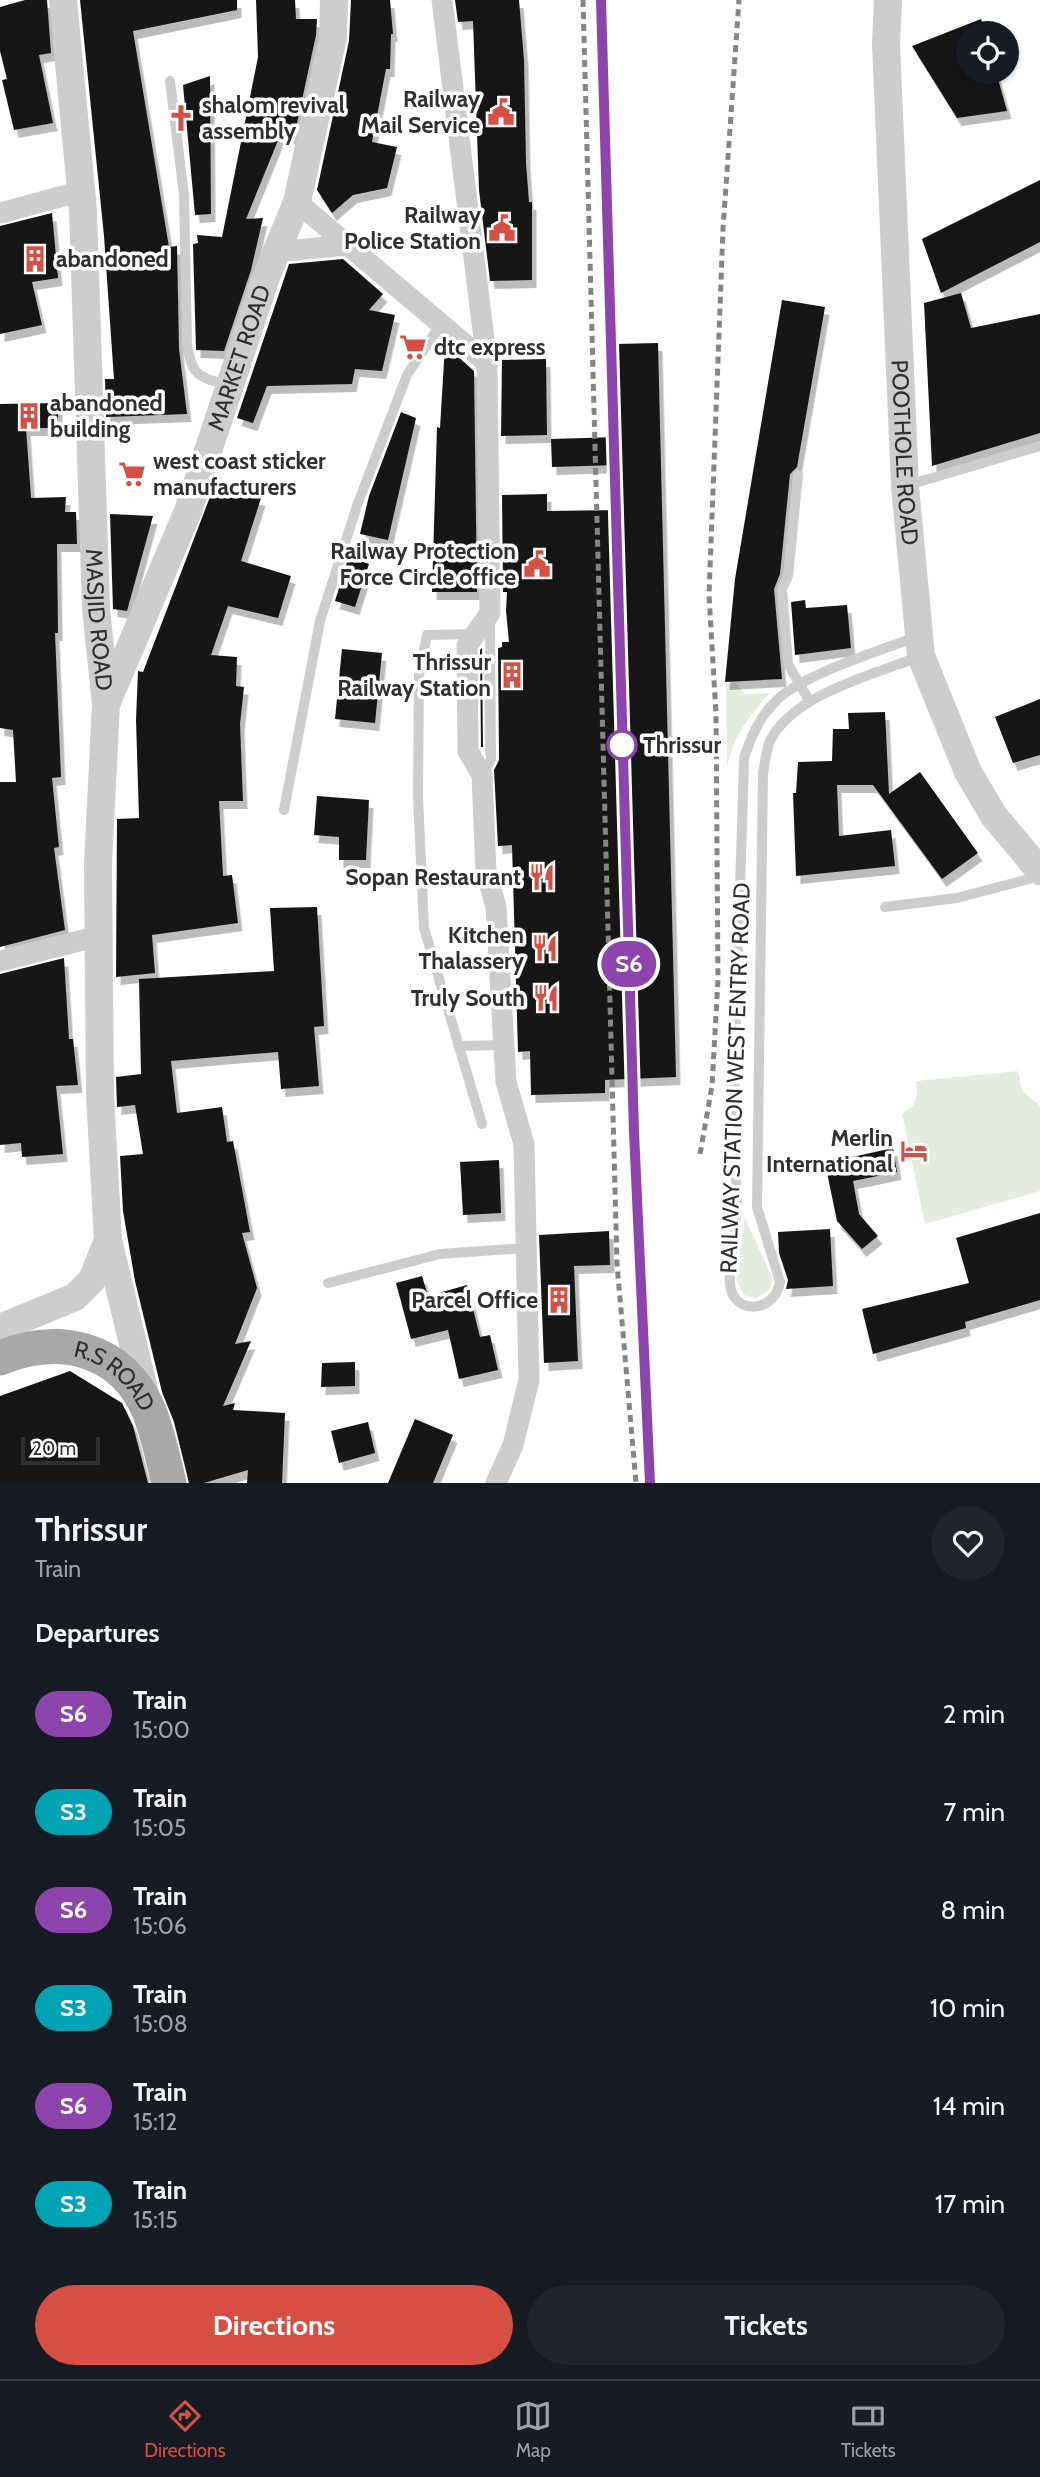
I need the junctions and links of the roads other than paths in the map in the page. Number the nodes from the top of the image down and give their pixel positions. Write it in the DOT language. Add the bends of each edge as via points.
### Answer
graph roads {
  1 [pos="63,0"];
  2 [pos="334,0"];
  3 [pos="442,0"];
  4 [pos="888,0"];
  5 [pos="170,82"];
  6 [pos="82,191"];
  7 [pos="297,202"];
  8 [pos="0,214"];
  9 [pos="347,245"];
  10 [pos="276,252"];
  11 [pos="441,324"];
  12 [pos="487,363"];
  13 [pos="229,386"];
  14 [pos="1040,446"];
  15 [pos="798,475"];
  16 [pos="905,486"];
  17 [pos="490,613"];
  18 [pos="474,634"];
  19 [pos="919,646"];
  20 [pos="800,686"];
  21 [pos="810,702"];
  22 [pos="106,704"];
  23 [pos="482,775"];
  24 [pos="284,810"];
  25 [pos="1040,871"];
  26 [pos="1040,876"];
  27 [pos="885,907"];
  28 [pos="99,936"];
  29 [pos="0,961"];
  30 [pos="503,1045"];
  31 [pos="459,1046"];
  32 [pos="482,1124"];
  33 [pos="108,1240"];
  34 [pos="524,1248"];
  35 [pos="328,1283"];
  36 [pos="0,1328"];
  37 [pos="0,1358"];
  38 [pos="149,1411"];
  39 [pos="169,1483"];
  40 [pos="496,1483"];
  1 -- 6 [label="street, MASJID ROAD"];
  2 -- 7 [label="street, MARKET ROAD" via="333,37"];
  3 -- 12 [label="street"];
  4 -- 16 [label="street, POOTHOLE ROAD" via="886,44"];
  5 -- 13 [label="lane" via="184,195 190,365 200,378"];
  6 -- 8 [label="street"];
  6 -- 22 [label="street, MASJID ROAD" via="96,608"];
  7 -- 9 [label="street"];
  7 -- 10 [label="street, MARKET ROAD"];
  9 -- 10 [label="street"];
  9 -- 11 [label="street"];
  10 -- 13 [label="street, MARKET ROAD"];
  11 -- 12 [label="street"];
  11 -- 24 [label="lane" via="407,375 324,608"];
  12 -- 17 [label="street"];
  13 -- 22 [label="street, MARKET ROAD" via="188,511"];
  14 -- 16 [label="lane"];
  15 -- 20 [label="lane" via="788,576 782,589 788,664"];
  16 -- 19 [label="street, POOTHOLE ROAD"];
  17 -- 18 [label="street"];
  17 -- 23 [label="lane" via="491,760"];
  18 -- 23 [label="street" via="467,646 468,751"];
  18 -- 31 [label="lane" via="427,635 419,676 424,928"];
  19 -- 20 [label="lane, RAILWAY STATION WEST ENTRY ROAD" via="817,675"];
  19 -- 21 [label="lane, RAILWAY STATION WEST ENTRY ROAD"];
  19 -- 25 [label="street, POOTHOLE ROAD" via="968,772 995,816"];
  20 -- 21 [label="lane"];
  20 -- 21 [label="lane, RAILWAY STATION WEST ENTRY ROAD" via="776,700 754,729 744,758 734,1118 737,1203 730,1285 736,1300 751,1307 768,1304 780,1282 757,1207 763,773 770,741 790,714"];
  22 -- 28 [label="street, MASJID ROAD"];
  23 -- 30 [label="street" via="486,871 496,907"];
  26 -- 27 [label="lane" via="957,898"];
  28 -- 29 [label="street"];
  28 -- 33 [label="street, MASJID ROAD" via="100,1095"];
  30 -- 31 [label="lane"];
  30 -- 34 [label="street" via="506,1082 524,1144"];
  31 -- 32 [label="lane"];
  33 -- 36 [label="street" via="92,1280 75,1297"];
  33 -- 38 [label="street"];
  34 -- 35 [label="lane" via="440,1254"];
  34 -- 40 [label="street" via="529,1380 513,1445"];
  37 -- 38 [label="main road, R.S ROAD" via="50,1345 90,1352 131,1381"];
  38 -- 39 [label="main road, R.S ROAD"];
}
